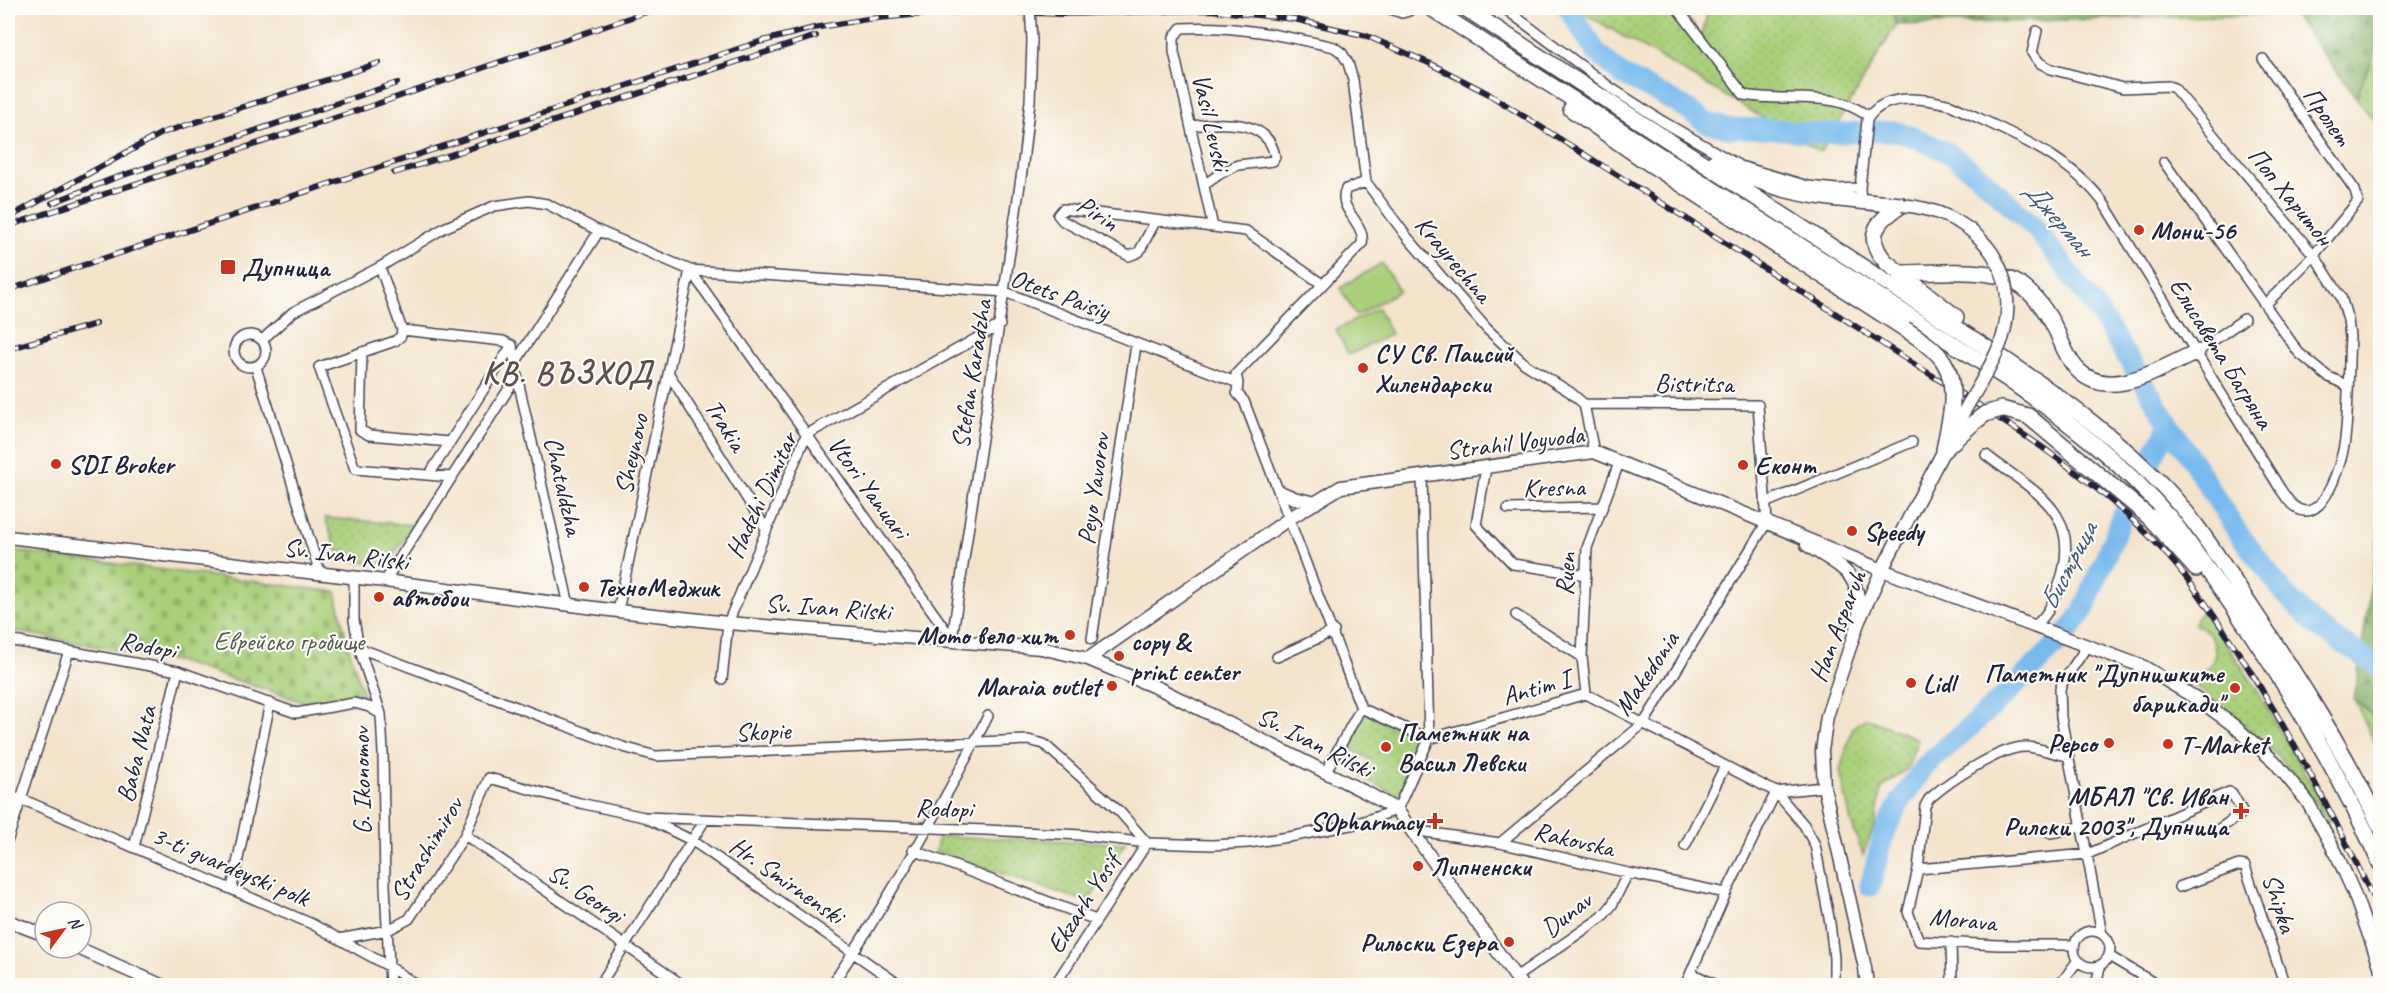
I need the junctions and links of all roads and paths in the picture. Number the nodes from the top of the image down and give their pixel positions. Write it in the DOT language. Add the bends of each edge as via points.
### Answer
graph roads {
  1 [pos="1030,8"];
  2 [pos="1388,8"];
  3 [pos="1431,8"];
  4 [pos="1465,8"];
  5 [pos="1504,8"];
  6 [pos="1677,8"];
  7 [pos="1409,11"];
  8 [pos="1458,25"];
  9 [pos="2037,32"];
  10 [pos="1342,53"];
  11 [pos="2263,59"];
  12 [pos="1868,118"];
  13 [pos="1192,126"];
  14 [pos="1674,144"];
  15 [pos="2164,162"];
  16 [pos="1366,182"];
  17 [pos="1204,185"];
  18 [pos="1860,195"];
  19 [pos="1902,205"];
  20 [pos="1155,222"];
  21 [pos="1213,227"];
  22 [pos="1876,228"];
  23 [pos="599,231"];
  24 [pos="2314,255"];
  25 [pos="380,267"];
  26 [pos="690,270"];
  27 [pos="1900,273"];
  28 [pos="1322,284"];
  29 [pos="1005,292"];
  30 [pos="2265,304"];
  31 [pos="2244,319"];
  32 [pos="1000,325"];
  33 [pos="402,330"];
  34 [pos="262,340"];
  35 [pos="512,345"];
  36 [pos="1136,345"];
  37 [pos="362,352"];
  38 [pos="2197,352"];
  39 [pos="515,363"];
  40 [pos="256,367"];
  41 [pos="669,374"];
  42 [pos="517,376"];
  43 [pos="1238,383"];
  44 [pos="2349,386"];
  45 [pos="2049,389"];
  46 [pos="1584,404"];
  47 [pos="1961,418"];
  48 [pos="806,435"];
  49 [pos="450,442"];
  50 [pos="1912,442"];
  51 [pos="1944,450"];
  52 [pos="1594,452"];
  53 [pos="1986,455"];
  54 [pos="1619,463"];
  55 [pos="1486,468"];
  56 [pos="429,475"];
  57 [pos="1422,476"];
  58 [pos="451,477"];
  59 [pos="1280,492"];
  60 [pos="1316,502"];
  61 [pos="1765,503"];
  62 [pos="1601,507"];
  63 [pos="1508,509"];
  64 [pos="2312,509"];
  65 [pos="1290,518"];
  66 [pos="1767,522"];
  67 [pos="766,529"];
  68 [pos="1789,532"];
  69 [pos="8,537"];
  70 [pos="1882,570"];
  71 [pos="320,573"];
  72 [pos="1586,575"];
  73 [pos="354,579"];
  74 [pos="385,581"];
  75 [pos="569,605"];
  76 [pos="618,611"];
  77 [pos="1516,615"];
  78 [pos="728,623"];
  79 [pos="1858,623"];
  80 [pos="2040,627"];
  81 [pos="1334,631"];
  82 [pos="952,639"];
  83 [pos="1092,639"];
  84 [pos="8,640"];
  85 [pos="2088,645"];
  86 [pos="359,648"];
  87 [pos="69,651"];
  88 [pos="1277,657"];
  89 [pos="1582,657"];
  90 [pos="1088,659"];
  91 [pos="178,671"];
  92 [pos="2276,673"];
  93 [pos="722,679"];
  94 [pos="1586,694"];
  95 [pos="270,704"];
  96 [pos="1362,708"];
  97 [pos="381,714"];
  98 [pos="988,716"];
  99 [pos="1644,723"];
  100 [pos="1430,739"];
  101 [pos="974,743"];
  102 [pos="2068,756"];
  103 [pos="1725,766"];
  104 [pos="1325,773"];
  105 [pos="489,778"];
  106 [pos="1824,787"];
  107 [pos="1776,792"];
  108 [pos="20,798"];
  109 [pos="1397,810"];
  110 [pos="644,817"];
  111 [pos="705,820"];
  112 [pos="2380,826"];
  113 [pos="2081,827"];
  114 [pos="926,829"];
  115 [pos="2219,829"];
  116 [pos="1412,830"];
  117 [pos="2050,833"];
  118 [pos="465,835"];
  119 [pos="8,839"];
  120 [pos="693,841"];
  121 [pos="1147,843"];
  122 [pos="1500,843"];
  123 [pos="134,846"];
  124 [pos="1685,846"];
  125 [pos="913,850"];
  126 [pos="2088,854"];
  127 [pos="2380,863"];
  128 [pos="1918,869"];
  129 [pos="1628,873"];
  130 [pos="2180,887"];
  131 [pos="232,888"];
  132 [pos="1726,893"];
  133 [pos="1096,920"];
  134 [pos="8,921"];
  135 [pos="33,930"];
  136 [pos="388,930"];
  137 [pos="2102,934"];
  138 [pos="339,939"];
  139 [pos="1951,942"];
  140 [pos="626,945"];
  141 [pos="2074,945"];
  142 [pos="854,952"];
  143 [pos="93,955"];
  144 [pos="2109,956"];
  145 [pos="2078,960"];
  146 [pos="2100,966"];
  147 [pos="2380,966"];
  148 [pos="390,967"];
  149 [pos="1691,973"];
  150 [pos="1519,981"];
  151 [pos="160,985"];
  152 [pos="390,986"];
  153 [pos="418,986"];
  154 [pos="599,986"];
  155 [pos="684,986"];
  156 [pos="831,986"];
  157 [pos="901,986"];
  158 [pos="1054,986"];
  159 [pos="1685,986"];
  160 [pos="1718,986"];
  161 [pos="1834,986"];
  162 [pos="1869,986"];
  163 [pos="1954,986"];
  164 [pos="2059,986"];
  165 [pos="2096,986"];
  166 [pos="2158,986"];
  167 [pos="2285,986"];
  1 -- 29 [label="street, Stefan Karadzha, bridge" via="1030,101"];
  2 -- 7 [label="street"];
  3 -- 8 [label="main road"];
  4 -- 14 [label="main road"];
  5 -- 18 [label="street" via="1620,93 1740,166 1808,186"];
  6 -- 12 [label="street" via="1744,95 1841,102"];
  8 -- 47 [label="main road, bridge" via="1605,134 1934,348 1951,379"];
  8 -- 92 [label="main road" via="2063,419 2155,501"];
  9 -- 24 [label="street, Поп Харитон" via="2031,53 2051,69 2123,88 2174,88"];
  10 -- 13 [label="street, Vasil Levski" via="1334,47 1250,29 1181,28 1174,37 1174,51"];
  10 -- 16 [label="street, Krayrechna" via="1353,80"];
  11 -- 24 [label="street, Пролет" via="2358,195 2355,206"];
  12 -- 18 [label="street"];
  12 -- 38 [label="street, Елисавета Багряна" via="1873,110 1888,103 1911,99 1936,101 2020,139 2073,169 2103,202"];
  13 -- 17 [label="street, Vasil Levski"];
  13 -- 17 [label="street" via="1228,122 1244,125 1265,137 1274,152 1272,161 1238,165"];
  14 -- 18 [label="main road" via="1771,185 1803,193"];
  14 -- 45 [label="main road"];
  15 -- 30 [label="street"];
  16 -- 28 [label="street" via="1346,189 1343,195 1361,228 1362,244"];
  16 -- 46 [label="street, Krayrechna" via="1407,237 1487,329 1525,364"];
  17 -- 21 [label="street, Vasil Levski"];
  18 -- 19 [label="main road"];
  18 -- 22 [label="main road"];
  19 -- 22 [label="main road" via="1885,215"];
  19 -- 47 [label="street, bridge" via="1943,213 1972,230 1993,256 2005,285 2003,338"];
  20 -- 20 [label="street, Pirin" via="1063,209 1058,215 1129,256 1140,252"];
  20 -- 21 [label="street, Pirin"];
  21 -- 28 [label="street, Pirin" via="1246,231"];
  22 -- 27 [label="main road" via="1877,250"];
  23 -- 25 [label="street, Otets Paisiy" via="547,204 529,201 494,206 444,228"];
  23 -- 26 [label="street, Otets Paisiy"];
  23 -- 39 [label="street"];
  24 -- 30 [label="street, Пролет"];
  24 -- 44 [label="street, Поп Харитон" via="2346,310"];
  25 -- 33 [label="street"];
  25 -- 34 [label="street" via="293,312"];
  26 -- 29 [label="street, Otets Paisiy"];
  26 -- 41 [label="street, Sheynovo"];
  26 -- 48 [label="street, Vtori Yanuari"];
  27 -- 38 [label="main road" via="1979,273 2009,279 2042,306 2078,370 2099,384 2129,381"];
  27 -- 45 [label="main road"];
  28 -- 43 [label="street" via="1236,374"];
  29 -- 32 [label="street, Stefan Karadzha"];
  29 -- 36 [label="street, Otets Paisiy"];
  30 -- 44 [label="street" via="2307,360 2327,376"];
  31 -- 38 [label="street"];
  32 -- 48 [label="street, Hadzhi Dimitar"];
  32 -- 82 [label="street, Stefan Karadzha"];
  33 -- 35 [label="street"];
  33 -- 37 [label="street" via="395,341"];
  34 -- 40 [label="street" via="266,355"];
  34 -- 40 [label="street" via="242,337 235,345 237,361"];
  35 -- 39 [label="street, Chataldzha"];
  35 -- 49 [label="street"];
  36 -- 43 [label="street, Otets Paisiy"];
  36 -- 83 [label="street, Peyo Yavorov"];
  37 -- 49 [label="street" via="360,430 369,435"];
  37 -- 56 [label="street" via="319,367 355,469"];
  38 -- 64 [label="street, Елисавета Багряна" via="2287,498 2303,511"];
  39 -- 42 [label="street, Chataldzha"];
  40 -- 71 [label="street"];
  41 -- 67 [label="street, Trakia"];
  41 -- 76 [label="street, Sheynovo"];
  42 -- 58 [label="street"];
  42 -- 75 [label="street, Chataldzha"];
  43 -- 59 [label="street" via="1237,393 1244,401"];
  44 -- 64 [label="street, Поп Харитон" via="2341,461 2326,494"];
  45 -- 112 [label="main road" via="2141,466 2202,535 2315,705"];
  46 -- 52 [label="street"];
  46 -- 61 [label="street, Bistritsa" via="1758,405"];
  47 -- 51 [label="main road"];
  47 -- 51 [label="main road"];
  47 -- 92 [label="main road, bridge" via="2001,409 2028,416 2148,516 2196,569"];
  48 -- 67 [label="street, Hadzhi Dimitar"];
  48 -- 82 [label="street, Vtori Yanuari"];
  49 -- 56 [label="street"];
  50 -- 61 [label="street"];
  51 -- 70 [label="street, Han Asparuh"];
  52 -- 54 [label="street, Strahil Voyvoda"];
  52 -- 55 [label="street, Strahil Voyvoda"];
  53 -- 80 [label="street" via="2044,500 2066,530 2066,564"];
  54 -- 62 [label="street, Ruen"];
  54 -- 66 [label="street, Strahil Voyvoda"];
  55 -- 57 [label="street, Strahil Voyvoda"];
  55 -- 72 [label="street" via="1476,525 1486,537 1513,564"];
  56 -- 58 [label="street"];
  57 -- 60 [label="street, Strahil Voyvoda" via="1341,487"];
  57 -- 100 [label="street"];
  58 -- 74 [label="street"];
  59 -- 60 [label="street"];
  59 -- 65 [label="street"];
  60 -- 65 [label="street, Strahil Voyvoda"];
  61 -- 66 [label="street, Bistritsa"];
  62 -- 63 [label="street, Kresna"];
  62 -- 72 [label="street, Ruen" via="1587,548"];
  65 -- 81 [label="street"];
  65 -- 90 [label="street, Strahil Voyvoda"];
  66 -- 68 [label="street, Strahil Voyvoda"];
  66 -- 99 [label="street, Makedonia"];
  67 -- 78 [label="street, Hadzhi Dimitar"];
  68 -- 70 [label="street, Strahil Voyvoda"];
  68 -- 79 [label="street" via="1844,570 1854,582 1860,596"];
  69 -- 71 [label="street, Sv. Ivan Rilski"];
  70 -- 79 [label="street, Han Asparuh"];
  70 -- 80 [label="street, Strahil Voyvoda"];
  71 -- 73 [label="street, Sv. Ivan Rilski"];
  72 -- 89 [label="street, Ruen"];
  73 -- 74 [label="street, Sv. Ivan Rilski"];
  73 -- 86 [label="street, G. Ikonomov"];
  74 -- 75 [label="street, Sv. Ivan Rilski"];
  75 -- 76 [label="street, Sv. Ivan Rilski"];
  76 -- 78 [label="street, Sv. Ivan Rilski"];
  77 -- 89 [label="street"];
  78 -- 82 [label="street, Sv. Ivan Rilski"];
  78 -- 93 [label="street, Hadzhi Dimitar"];
  79 -- 106 [label="street, Han Asparuh" via="1827,716 1822,751"];
  80 -- 85 [label="street, Strahil Voyvoda"];
  81 -- 88 [label="street"];
  81 -- 96 [label="street"];
  82 -- 90 [label="street, Sv. Ivan Rilski" via="1041,648"];
  84 -- 87 [label="street, Rodopi"];
  85 -- 102 [label="street" via="2060,689"];
  85 -- 147 [label="street, Strahil Voyvoda" via="2150,670 2199,700 2254,743 2289,777 2336,853"];
  86 -- 97 [label="street, G. Ikonomov"];
  86 -- 101 [label="street, Skopie" via="622,747 656,756"];
  87 -- 91 [label="street, Rodopi"];
  87 -- 108 [label="street"];
  89 -- 94 [label="street, Ruen"];
  90 -- 104 [label="street, Sv. Ivan Rilski" via="1160,689"];
  91 -- 95 [label="street, Rodopi"];
  91 -- 123 [label="street, Baba Nata"];
  92 -- 127 [label="main road" via="2337,773"];
  94 -- 99 [label="street, Antim I"];
  94 -- 100 [label="street, Antim I"];
  95 -- 97 [label="street, Rodopi" via="296,712 354,703"];
  95 -- 131 [label="street"];
  96 -- 100 [label="street"];
  96 -- 104 [label="street"];
  97 -- 136 [label="street, G. Ikonomov"];
  98 -- 101 [label="street"];
  99 -- 103 [label="street, Antim I"];
  99 -- 122 [label="street, Makedonia"];
  100 -- 109 [label="street"];
  101 -- 114 [label="street"];
  101 -- 121 [label="street, Skopie" via="1028,740 1044,744 1120,812"];
  102 -- 113 [label="street"];
  102 -- 128 [label="street" via="2025,746 2008,749 1936,793 1925,806"];
  103 -- 107 [label="street, Antim I"];
  103 -- 124 [label="street"];
  104 -- 109 [label="street, Sv. Ivan Rilski"];
  105 -- 110 [label="street, Rodopi"];
  105 -- 118 [label="street, Strashimirov"];
  106 -- 107 [label="street"];
  106 -- 162 [label="street, Han Asparuh"];
  107 -- 132 [label="street"];
  107 -- 161 [label="street" via="1815,844 1830,923"];
  108 -- 119 [label="street"];
  108 -- 123 [label="street, 3-ti gvardeyski polk"];
  109 -- 116 [label="street, Sv. Ivan Rilski"];
  109 -- 121 [label="street, Rodopi" via="1355,824 1248,843"];
  110 -- 111 [label="street, Rodopi"];
  110 -- 120 [label="street, Hr. Smirnenski"];
  111 -- 114 [label="street, Rodopi"];
  111 -- 120 [label="street"];
  113 -- 117 [label="street"];
  113 -- 126 [label="street"];
  114 -- 121 [label="street, Rodopi" via="1081,835"];
  114 -- 125 [label="street"];
  115 -- 126 [label="street" via="2242,811 2229,792"];
  116 -- 122 [label="street, Rakovska"];
  116 -- 150 [label="street, Sv. Ivan Rilski"];
  118 -- 136 [label="street, Strashimirov" via="409,920"];
  118 -- 140 [label="street, Sv. Georgi"];
  120 -- 140 [label="street"];
  120 -- 142 [label="street, Hr. Smirnenski"];
  121 -- 133 [label="street, Ekzarh Yosif"];
  122 -- 129 [label="street, Rakovska"];
  123 -- 131 [label="street, 3-ti gvardeyski polk"];
  125 -- 133 [label="street"];
  125 -- 142 [label="street"];
  126 -- 128 [label="street"];
  126 -- 137 [label="street"];
  128 -- 139 [label="street, Morava" via="1908,912 1915,936 1919,941"];
  129 -- 132 [label="street, Rakovska"];
  129 -- 150 [label="street, Dunav" via="1602,917"];
  130 -- 167 [label="street, Shipka" via="2245,866"];
  131 -- 138 [label="street, 3-ti gvardeyski polk"];
  132 -- 149 [label="street"];
  133 -- 158 [label="street, Ekzarh Yosif"];
  134 -- 135 [label="street"];
  136 -- 138 [label="street"];
  136 -- 148 [label="street, G. Ikonomov"];
  137 -- 141 [label="street" via="2086,932"];
  137 -- 144 [label="street" via="2110,943"];
  138 -- 148 [label="street, 3-ti gvardeyski polk"];
  139 -- 141 [label="street, Morava"];
  139 -- 163 [label="street"];
  140 -- 154 [label="street"];
  140 -- 155 [label="street, Sv. Georgi"];
  141 -- 145 [label="street"];
  142 -- 156 [label="street"];
  142 -- 157 [label="street, Hr. Smirnenski"];
  143 -- 151 [label="street"];
  144 -- 146 [label="street"];
  144 -- 166 [label="street"];
  145 -- 146 [label="street" via="2088,967"];
  145 -- 164 [label="street"];
  146 -- 165 [label="street"];
  148 -- 152 [label="street, G. Ikonomov"];
  148 -- 153 [label="street, 3-ti gvardeyski polk"];
  149 -- 159 [label="street"];
  149 -- 160 [label="street"];
}
